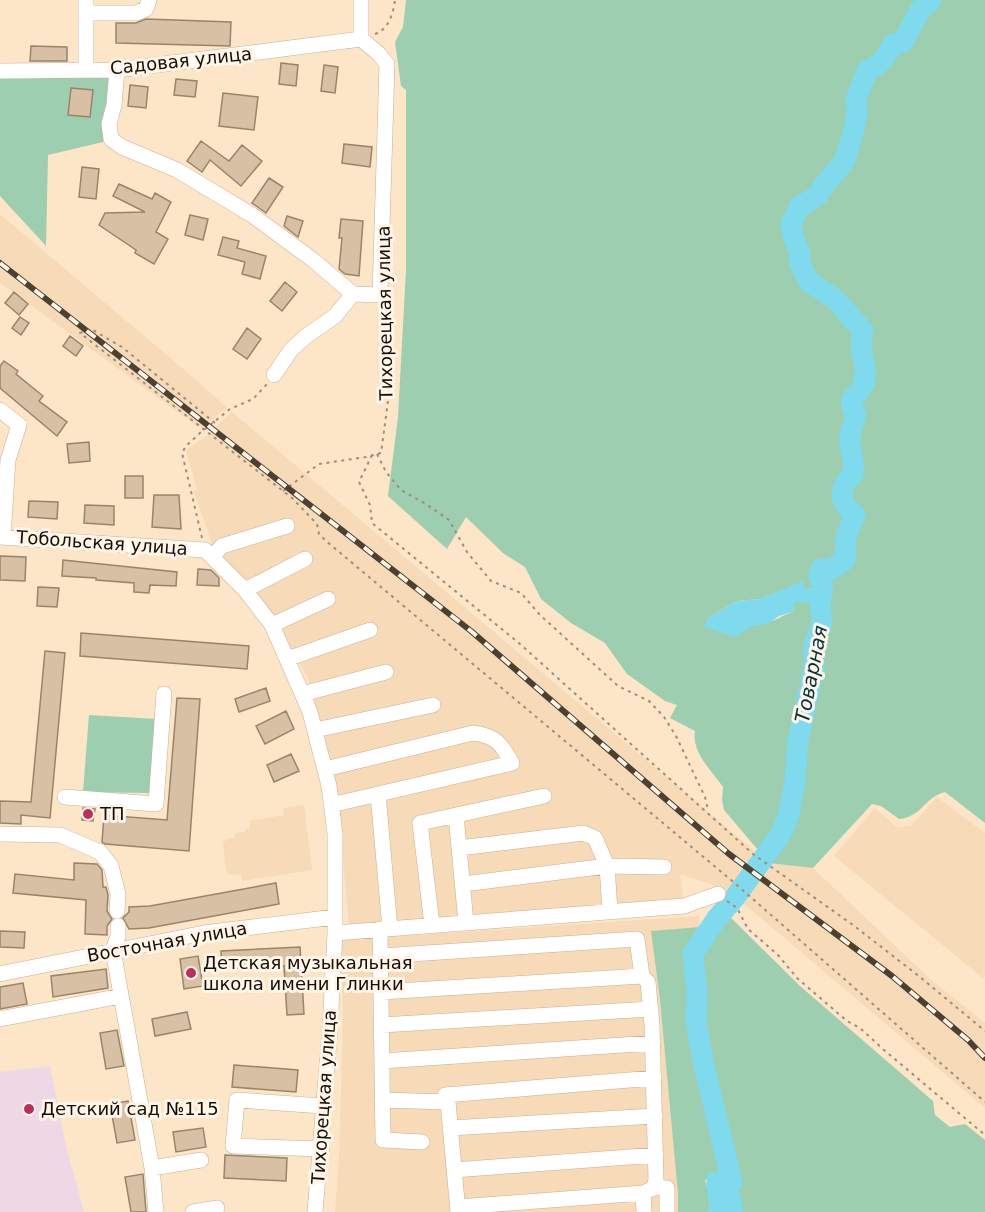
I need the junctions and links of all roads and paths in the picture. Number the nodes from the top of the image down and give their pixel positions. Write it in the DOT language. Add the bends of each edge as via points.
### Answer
graph roads {
  1 [pos="149,0"];
  2 [pos="361,0"];
  3 [pos="394,0"];
  4 [pos="86,6"];
  5 [pos="361,39"];
  6 [pos="86,69"];
  7 [pos="117,70"];
  8 [pos="0,71"];
  9 [pos="353,294"];
  10 [pos="380,295"];
  11 [pos="274,375"];
  12 [pos="0,410"];
  13 [pos="215,423"];
  14 [pos="204,430"];
  15 [pos="377,454"];
  16 [pos="372,455"];
  17 [pos="283,491"];
  18 [pos="287,526"];
  19 [pos="1,537"];
  20 [pos="208,553"];
  21 [pos="305,559"];
  22 [pos="245,590"];
  23 [pos="328,599"];
  24 [pos="272,625"];
  25 [pos="370,630"];
  26 [pos="286,659"];
  27 [pos="386,672"];
  28 [pos="164,694"];
  29 [pos="302,694"];
  30 [pos="433,705"];
  31 [pos="315,730"];
  32 [pos="325,769"];
  33 [pos="378,794"];
  34 [pos="544,796"];
  35 [pos="65,797"];
  36 [pos="331,805"];
  37 [pos="708,811"];
  38 [pos="456,816"];
  39 [pos="0,834"];
  40 [pos="459,848"];
  41 [pos="607,866"];
  42 [pos="664,867"];
  43 [pos="463,884"];
  44 [pos="721,896"];
  45 [pos="610,911"];
  46 [pos="334,917"];
  47 [pos="466,923"];
  48 [pos="432,925"];
  49 [pos="385,929"];
  50 [pos="335,933"];
  51 [pos="113,950"];
  52 [pos="380,956"];
  53 [pos="0,974"];
  54 [pos="642,976"];
  55 [pos="381,992"];
  56 [pos="121,996"];
  57 [pos="651,1009"];
  58 [pos="0,1018"];
  59 [pos="381,1025"];
  60 [pos="985,1031"];
  61 [pos="653,1043"];
  62 [pos="382,1061"];
  63 [pos="654,1078"];
  64 [pos="382,1100"];
  65 [pos="447,1102"];
  66 [pos="985,1102"];
  67 [pos="323,1106"];
  68 [pos="655,1116"];
  69 [pos="450,1128"];
  70 [pos="985,1135"];
  71 [pos="422,1143"];
  72 [pos="321,1149"];
  73 [pos="656,1155"];
  74 [pos="201,1160"];
  75 [pos="152,1168"];
  76 [pos="454,1170"];
  77 [pos="649,1190"];
  78 [pos="217,1208"];
  79 [pos="458,1209"];
  80 [pos="156,1212"];
  81 [pos="193,1212"];
  82 [pos="315,1212"];
  83 [pos="644,1212"];
  84 [pos="667,1212"];
  1 -- 4 [label="street" via="146,9 136,14"];
  2 -- 5 [label="street"];
  3 -- 5 [label="path" via="393,15 382,31"];
  4 -- 6 [label="street"];
  5 -- 7 [label="street, Садовая улица"];
  5 -- 10 [label="street, Тихорецкая улица" via="387,64"];
  6 -- 7 [label="street, Садовая улица"];
  6 -- 8 [label="street, Садовая улица"];
  7 -- 9 [label="street" via="109,124 111,139 177,170 252,215"];
  9 -- 10 [label="street"];
  9 -- 11 [label="street" via="335,316 291,350"];
  10 -- 15 [label="path, Тихорецкая улица" via="388,401 381,453"];
  11 -- 13 [label="path" via="253,399 230,409"];
  12 -- 19 [label="street" via="20,425 8,459"];
  13 -- 14 [label="path"];
  13 -- 14 [label="path" via="122,347 91,329 80,333"];
  14 -- 17 [label="path"];
  14 -- 20 [label="path" via="182,453"];
  15 -- 16 [label="path"];
  15 -- 37 [label="path" via="401,490 449,520 467,552 491,581 522,593 540,615 618,686 649,700 676,736"];
  16 -- 17 [label="path" via="320,464"];
  16 -- 37 [label="path" via="359,482 370,505 372,523 520,644"];
  17 -- 66 [label="path" via="317,524 326,541 750,896"];
  18 -- 20 [label="street"];
  19 -- 20 [label="street, Тобольская улица"];
  20 -- 22 [label="street, Тихорецкая улица"];
  21 -- 22 [label="street"];
  22 -- 24 [label="street, Тихорецкая улица"];
  23 -- 24 [label="street"];
  24 -- 26 [label="street, Тихорецкая улица"];
  25 -- 26 [label="street"];
  26 -- 29 [label="street, Тихорецкая улица"];
  27 -- 29 [label="street"];
  28 -- 35 [label="street" via="156,804"];
  29 -- 31 [label="street, Тихорецкая улица"];
  30 -- 31 [label="street"];
  31 -- 32 [label="street, Тихорецкая улица"];
  32 -- 33 [label="street" via="473,733 488,735 502,745 512,764"];
  32 -- 36 [label="street, Тихорецкая улица"];
  33 -- 36 [label="street"];
  33 -- 49 [label="street"];
  34 -- 38 [label="street"];
  36 -- 46 [label="street, Тихорецкая улица" via="335,834"];
  37 -- 60 [label="path" via="769,867 853,925"];
  38 -- 40 [label="street"];
  38 -- 48 [label="street" via="420,824"];
  39 -- 51 [label="street" via="60,835 100,852 111,866 118,894 118,936"];
  40 -- 41 [label="street" via="583,832 595,838"];
  40 -- 43 [label="street"];
  41 -- 42 [label="street"];
  41 -- 43 [label="street"];
  41 -- 45 [label="street"];
  43 -- 47 [label="street"];
  44 -- 45 [label="street" via="684,906"];
  44 -- 70 [label="path" via="737,908 748,929 797,978"];
  45 -- 47 [label="street"];
  46 -- 50 [label="street, Тихорецкая улица"];
  46 -- 51 [label="street, Восточная улица" via="204,933"];
  47 -- 48 [label="street"];
  48 -- 49 [label="street"];
  49 -- 50 [label="street"];
  49 -- 52 [label="street"];
  50 -- 67 [label="street, Тихорецкая улица"];
  51 -- 53 [label="street, Восточная улица"];
  51 -- 56 [label="street"];
  52 -- 54 [label="street" via="638,939"];
  52 -- 55 [label="street"];
  54 -- 55 [label="street"];
  54 -- 57 [label="street" via="648,982"];
  55 -- 59 [label="street"];
  56 -- 58 [label="street"];
  56 -- 75 [label="street"];
  57 -- 59 [label="street"];
  57 -- 61 [label="street"];
  59 -- 62 [label="street"];
  61 -- 62 [label="street"];
  61 -- 63 [label="street"];
  62 -- 64 [label="street"];
  63 -- 65 [label="street" via="445,1095"];
  63 -- 68 [label="street"];
  64 -- 65 [label="street"];
  64 -- 71 [label="street" via="383,1140"];
  65 -- 69 [label="street"];
  67 -- 72 [label="street, Тихорецкая улица"];
  67 -- 72 [label="street" via="237,1100 233,1146"];
  68 -- 69 [label="street"];
  68 -- 73 [label="street"];
  69 -- 76 [label="street"];
  72 -- 82 [label="street, Тихорецкая улица"];
  73 -- 76 [label="street"];
  73 -- 77 [label="street" via="656,1180"];
  74 -- 75 [label="street"];
  75 -- 80 [label="street"];
  76 -- 79 [label="street"];
  77 -- 79 [label="street"];
  77 -- 83 [label="street"];
  77 -- 84 [label="street" via="667,1188"];
  78 -- 81 [label="street"];
}
